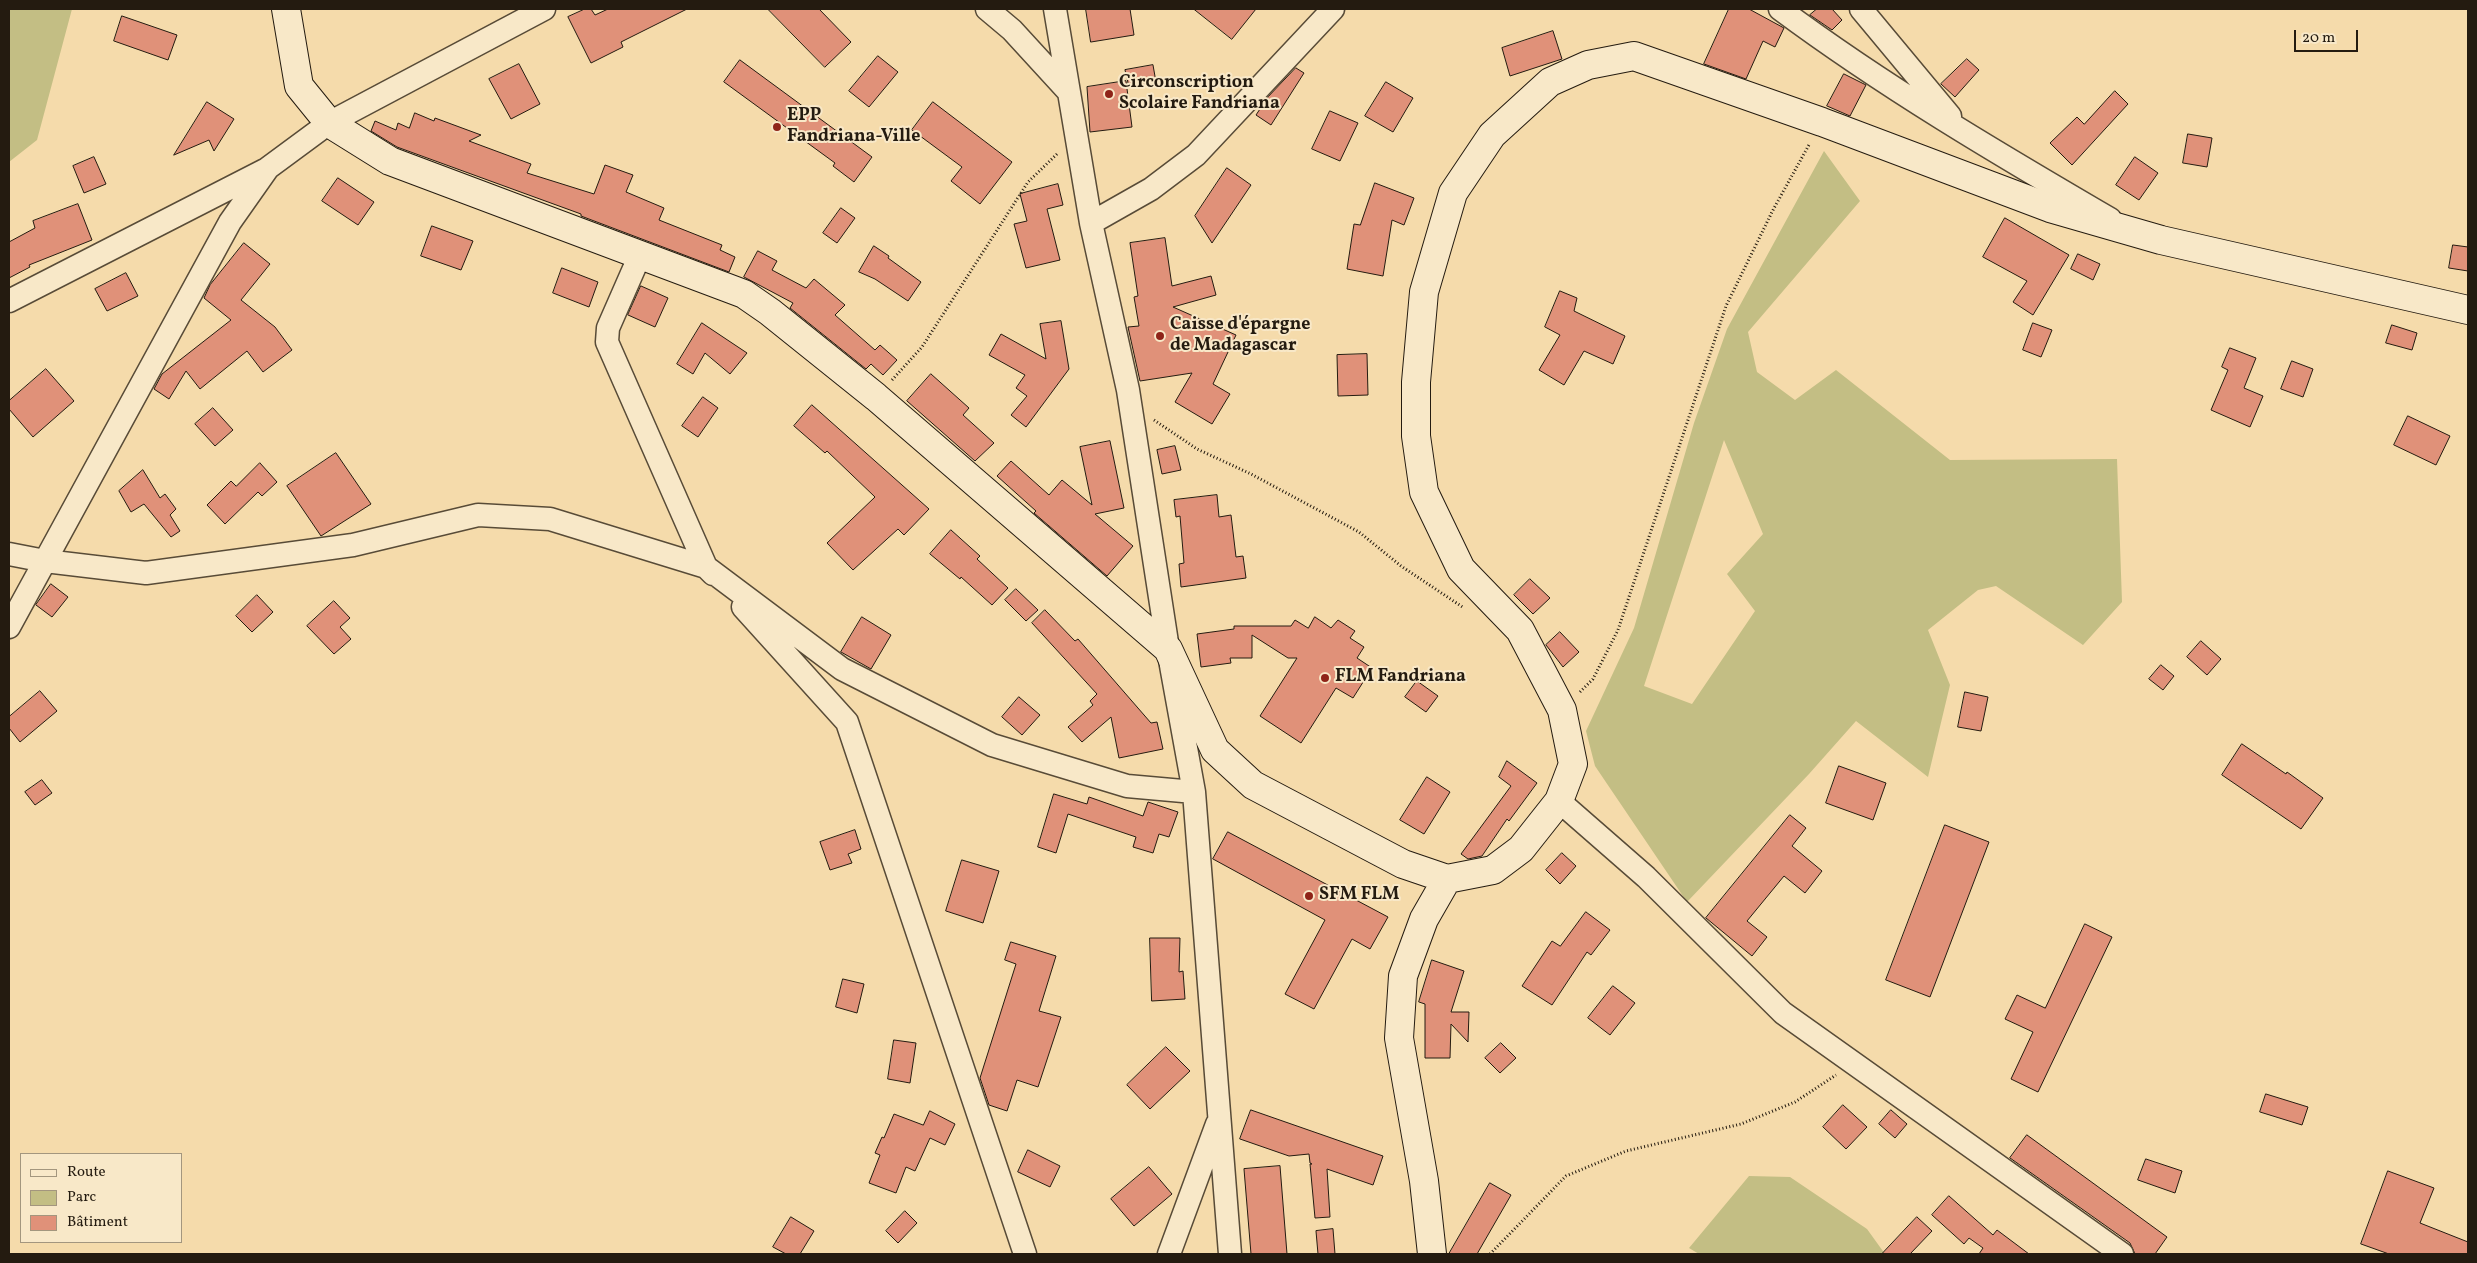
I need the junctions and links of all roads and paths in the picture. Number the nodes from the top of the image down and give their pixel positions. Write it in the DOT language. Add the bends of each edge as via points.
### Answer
graph roads {
  1 [pos="286,9"];
  2 [pos="544,9"];
  3 [pos="986,9"];
  4 [pos="1055,9"];
  5 [pos="1333,9"];
  6 [pos="1780,9"];
  7 [pos="1861,9"];
  8 [pos="1067,90"];
  9 [pos="329,122"];
  10 [pos="1822,122"];
  11 [pos="1965,134"];
  12 [pos="1076,137"];
  13 [pos="268,168"];
  14 [pos="1091,223"];
  15 [pos="2133,232"];
  16 [pos="640,255"];
  17 [pos="9,301"];
  18 [pos="2468,310"];
  19 [pos="1128,390"];
  20 [pos="876,397"];
  21 [pos="9,554"];
  22 [pos="45,561"];
  23 [pos="706,567"];
  24 [pos="1468,610"];
  25 [pos="9,627"];
  26 [pos="1168,649"];
  27 [pos="1562,710"];
  28 [pos="1194,792"];
  29 [pos="1558,801"];
  30 [pos="1447,879"];
  31 [pos="1854,1063"];
  32 [pos="1220,1116"];
  33 [pos="1025,1254"];
  34 [pos="1169,1254"];
  35 [pos="1230,1254"];
  36 [pos="1432,1254"];
  37 [pos="1490,1254"];
  38 [pos="2122,1254"];
  1 -- 9 [label="main road" via="299,86"];
  2 -- 9 [label="street"];
  3 -- 8 [label="street" via="1012,30"];
  4 -- 8 [label="street"];
  5 -- 14 [label="street" via="1196,155 1152,189"];
  6 -- 11 [label="street" via="1827,44"];
  7 -- 11 [label="street"];
  8 -- 12 [label="street"];
  9 -- 13 [label="street"];
  9 -- 16 [label="main road" via="390,161"];
  10 -- 15 [label="main road" via="2050,208"];
  10 -- 27 [label="path" via="1773,210 1726,306 1618,630 1593,679"];
  10 -- 27 [label="main road" via="1634,56 1588,65 1550,82 1492,135 1453,193 1424,292 1416,382 1416,436 1424,492 1461,568 1520,630"];
  11 -- 15 [label="street"];
  12 -- 14 [label="street"];
  12 -- 20 [label="path" via="1028,182 922,347"];
  13 -- 17 [label="street"];
  13 -- 22 [label="street" via="230,222"];
  14 -- 19 [label="street"];
  15 -- 18 [label="main road"];
  16 -- 20 [label="main road" via="744,294"];
  16 -- 23 [label="street" via="608,328 607,342"];
  19 -- 24 [label="path" via="1147,416 1197,449 1359,532 1400,566"];
  19 -- 26 [label="street"];
  20 -- 26 [label="main road"];
  21 -- 22 [label="street"];
  22 -- 23 [label="street" via="146,573 353,545 478,515 550,519"];
  22 -- 25 [label="street"];
  23 -- 28 [label="street" via="842,669 992,745 1127,786"];
  23 -- 33 [label="street" via="847,722"];
  26 -- 28 [label="street"];
  26 -- 30 [label="main road" via="1215,750 1253,785 1403,864"];
  27 -- 29 [label="main road" via="1573,764"];
  28 -- 32 [label="street"];
  29 -- 30 [label="main road" via="1521,849 1493,870"];
  29 -- 31 [label="street" via="1646,877 1783,1012"];
  30 -- 36 [label="main road" via="1424,919 1403,976 1399,1038 1424,1182"];
  31 -- 37 [label="path" via="1795,1102 1741,1124 1626,1152 1566,1176"];
  31 -- 38 [label="street"];
  32 -- 34 [label="street"];
  32 -- 35 [label="street"];
}
